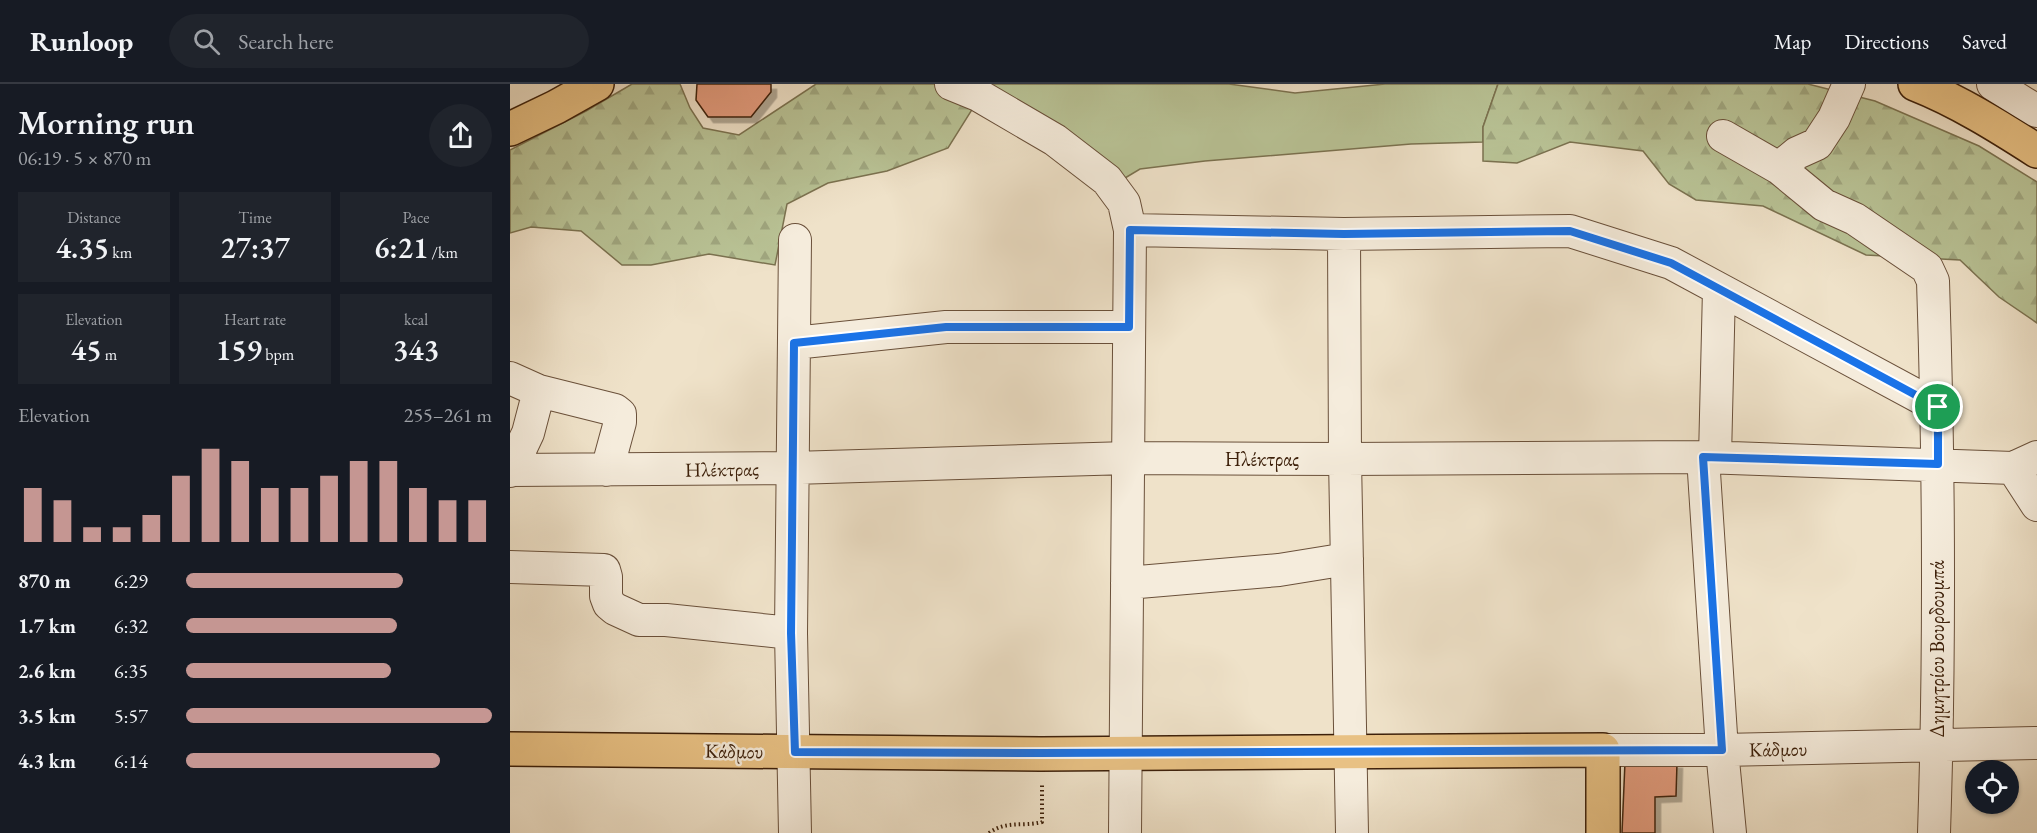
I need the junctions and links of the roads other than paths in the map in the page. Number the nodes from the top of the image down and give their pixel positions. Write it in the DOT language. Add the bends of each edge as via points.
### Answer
graph roads {
  1 [pos="597,84"];
  2 [pos="951,84"];
  3 [pos="1849,84"];
  4 [pos="1915,84"];
  5 [pos="1993,84"];
  6 [pos="2037,111"];
  7 [pos="510,129"];
  8 [pos="1723,136"];
  9 [pos="2037,152"];
  10 [pos="1779,168"];
  11 [pos="1130,230"];
  12 [pos="1344,234"];
  13 [pos="795,240"];
  14 [pos="1719,289"];
  15 [pos="1129,327"];
  16 [pos="794,343"];
  17 [pos="510,378"];
  18 [pos="539,391"];
  19 [pos="1938,407"];
  20 [pos="1709,457"];
  21 [pos="1128,458"];
  22 [pos="1345,459"];
  23 [pos="2025,463"];
  24 [pos="1938,464"];
  25 [pos="793,468"];
  26 [pos="510,470"];
  27 [pos="607,470"];
  28 [pos="2037,505"];
  29 [pos="1347,559"];
  30 [pos="510,567"];
  31 [pos="1127,583"];
  32 [pos="791,633"];
  33 [pos="2037,743"];
  34 [pos="1937,746"];
  35 [pos="510,749"];
  36 [pos="1603,750"];
  37 [pos="1722,750"];
  38 [pos="795,752"];
  39 [pos="1126,753"];
  40 [pos="1350,753"];
  41 [pos="795,833"];
  42 [pos="1125,833"];
  43 [pos="1352,833"];
  44 [pos="1603,833"];
  45 [pos="1730,833"];
  46 [pos="1934,833"];
  1 -- 7 [label="main road"];
  2 -- 11 [label="street" via="978,95 1055,140 1107,180 1124,203"];
  3 -- 10 [label="street" via="1817,144 1797,153"];
  4 -- 9 [label="main road" via="1952,101"];
  5 -- 6 [label="street"];
  8 -- 10 [label="street"];
  10 -- 19 [label="street, Δημητρίου Βουρδουμπά" via="1824,205 1855,219 1927,268 1934,281"];
  11 -- 12 [label="street"];
  11 -- 15 [label="street"];
  12 -- 14 [label="street" via="1570,231 1671,263"];
  12 -- 22 [label="street"];
  13 -- 16 [label="street"];
  14 -- 19 [label="street"];
  14 -- 20 [label="street"];
  15 -- 16 [label="street" via="946,327"];
  15 -- 21 [label="street"];
  16 -- 25 [label="street"];
  17 -- 18 [label="street"];
  18 -- 26 [label="street" via="528,433"];
  18 -- 27 [label="street" via="612,408 620,414"];
  19 -- 24 [label="street, Δημητρίου Βουρδουμπά"];
  20 -- 22 [label="street, Ηλέκτρας"];
  20 -- 24 [label="street, Ηλέκτρας"];
  20 -- 37 [label="street"];
  21 -- 22 [label="street, Ηλέκτρας"];
  21 -- 25 [label="street, Ηλέκτρας"];
  21 -- 31 [label="street"];
  22 -- 29 [label="street"];
  23 -- 24 [label="street, Ηλέκτρας"];
  23 -- 28 [label="street"];
  24 -- 34 [label="street, Δημητρίου Βουρδουμπά"];
  25 -- 27 [label="street, Ηλέκτρας"];
  25 -- 32 [label="street"];
  26 -- 27 [label="street, Ηλέκτρας"];
  29 -- 31 [label="street" via="1279,570"];
  29 -- 40 [label="street"];
  30 -- 32 [label="street" via="604,570 609,604 639,620"];
  31 -- 39 [label="street"];
  32 -- 38 [label="street"];
  33 -- 34 [label="street, Κάδμου"];
  34 -- 37 [label="street, Κάδμου"];
  34 -- 46 [label="street, Δημητρίου Βουρδουμπά"];
  35 -- 38 [label="main road, Κάδμου"];
  36 -- 37 [label="street, Κάδμου"];
  36 -- 40 [label="main road, Κάδμου"];
  36 -- 44 [label="main road"];
  37 -- 45 [label="street"];
  38 -- 39 [label="main road, Κάδμου"];
  38 -- 41 [label="street"];
  39 -- 40 [label="main road, Κάδμου"];
  39 -- 42 [label="street"];
  40 -- 43 [label="street"];
}
